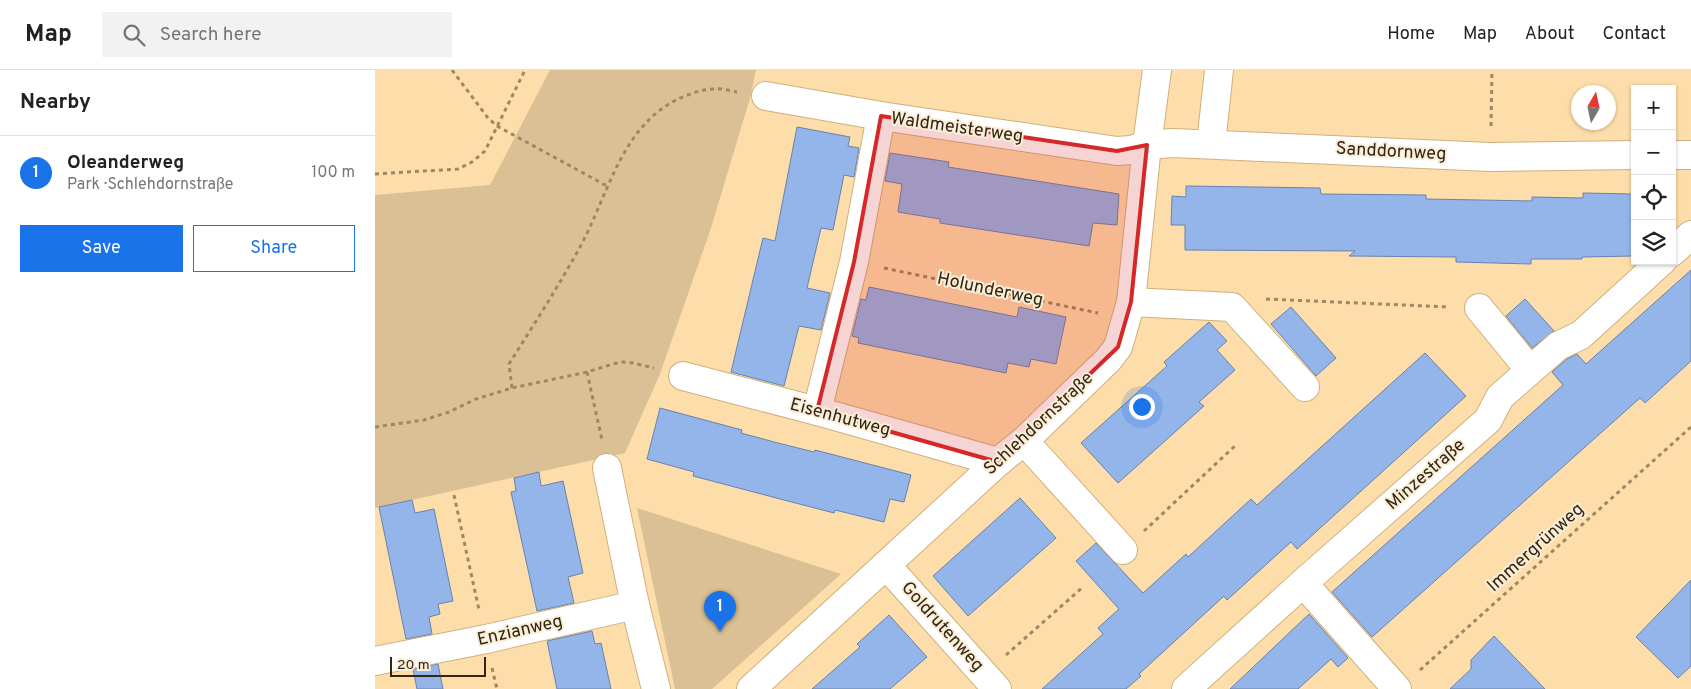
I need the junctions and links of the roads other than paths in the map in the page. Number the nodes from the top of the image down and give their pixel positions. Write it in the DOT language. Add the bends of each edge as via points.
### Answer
graph roads {
  1 [pos="1157,70"];
  2 [pos="1219,70"];
  3 [pos="767,96"];
  4 [pos="881,116"];
  5 [pos="1211,144"];
  6 [pos="1147,145"];
  7 [pos="1631,155"];
  8 [pos="1676,155"];
  9 [pos="1691,155"];
  10 [pos="1691,235"];
  11 [pos="1676,248"];
  12 [pos="1658,265"];
  13 [pos="1479,308"];
  14 [pos="1129,311"];
  15 [pos="1530,370"];
  16 [pos="683,376"];
  17 [pos="1305,386"];
  18 [pos="817,411"];
  19 [pos="1024,441"];
  20 [pos="998,462"];
  21 [pos="607,468"];
  22 [pos="1123,550"];
  23 [pos="886,565"];
  24 [pos="1303,583"];
  25 [pos="635,605"];
  26 [pos="375,661"];
  27 [pos="1407,681"];
  28 [pos="991,682"];
  29 [pos="656,689"];
  30 [pos="751,689"];
  31 [pos="1185,689"];
  1 -- 6 [label="street, Schlehdornstraße"];
  2 -- 5 [label="street"];
  3 -- 4 [label="street, Waldmeisterweg"];
  4 -- 6 [label="street, Waldmeisterweg" via="1117,151"];
  4 -- 18 [label="street" via="854,262"];
  5 -- 6 [label="street, Sanddornweg"];
  5 -- 7 [label="street, Sanddornweg" via="1490,157"];
  6 -- 14 [label="street, Schlehdornstraße"];
  8 -- 9 [label="street"];
  10 -- 11 [label="street"];
  12 -- 15 [label="street, Minzestraße" via="1581,335 1558,346"];
  13 -- 15 [label="street"];
  14 -- 17 [label="street" via="1232,306"];
  14 -- 19 [label="street, Schlehdornstraße" via="1118,347 1109,360"];
  15 -- 24 [label="street, Minzestraße" via="1500,397 1488,420"];
  16 -- 18 [label="street, Eisenhutweg"];
  18 -- 20 [label="street, Eisenhutweg"];
  19 -- 20 [label="street, Schlehdornstraße"];
  19 -- 22 [label="street"];
  20 -- 23 [label="street, Schlehdornstraße"];
  21 -- 25 [label="street"];
  23 -- 28 [label="street, Goldrutenweg"];
  23 -- 30 [label="street, Schlehdornstraße"];
  24 -- 27 [label="street"];
  24 -- 31 [label="street, Minzestraße"];
  25 -- 26 [label="street, Enzianweg"];
  25 -- 29 [label="street"];
}
